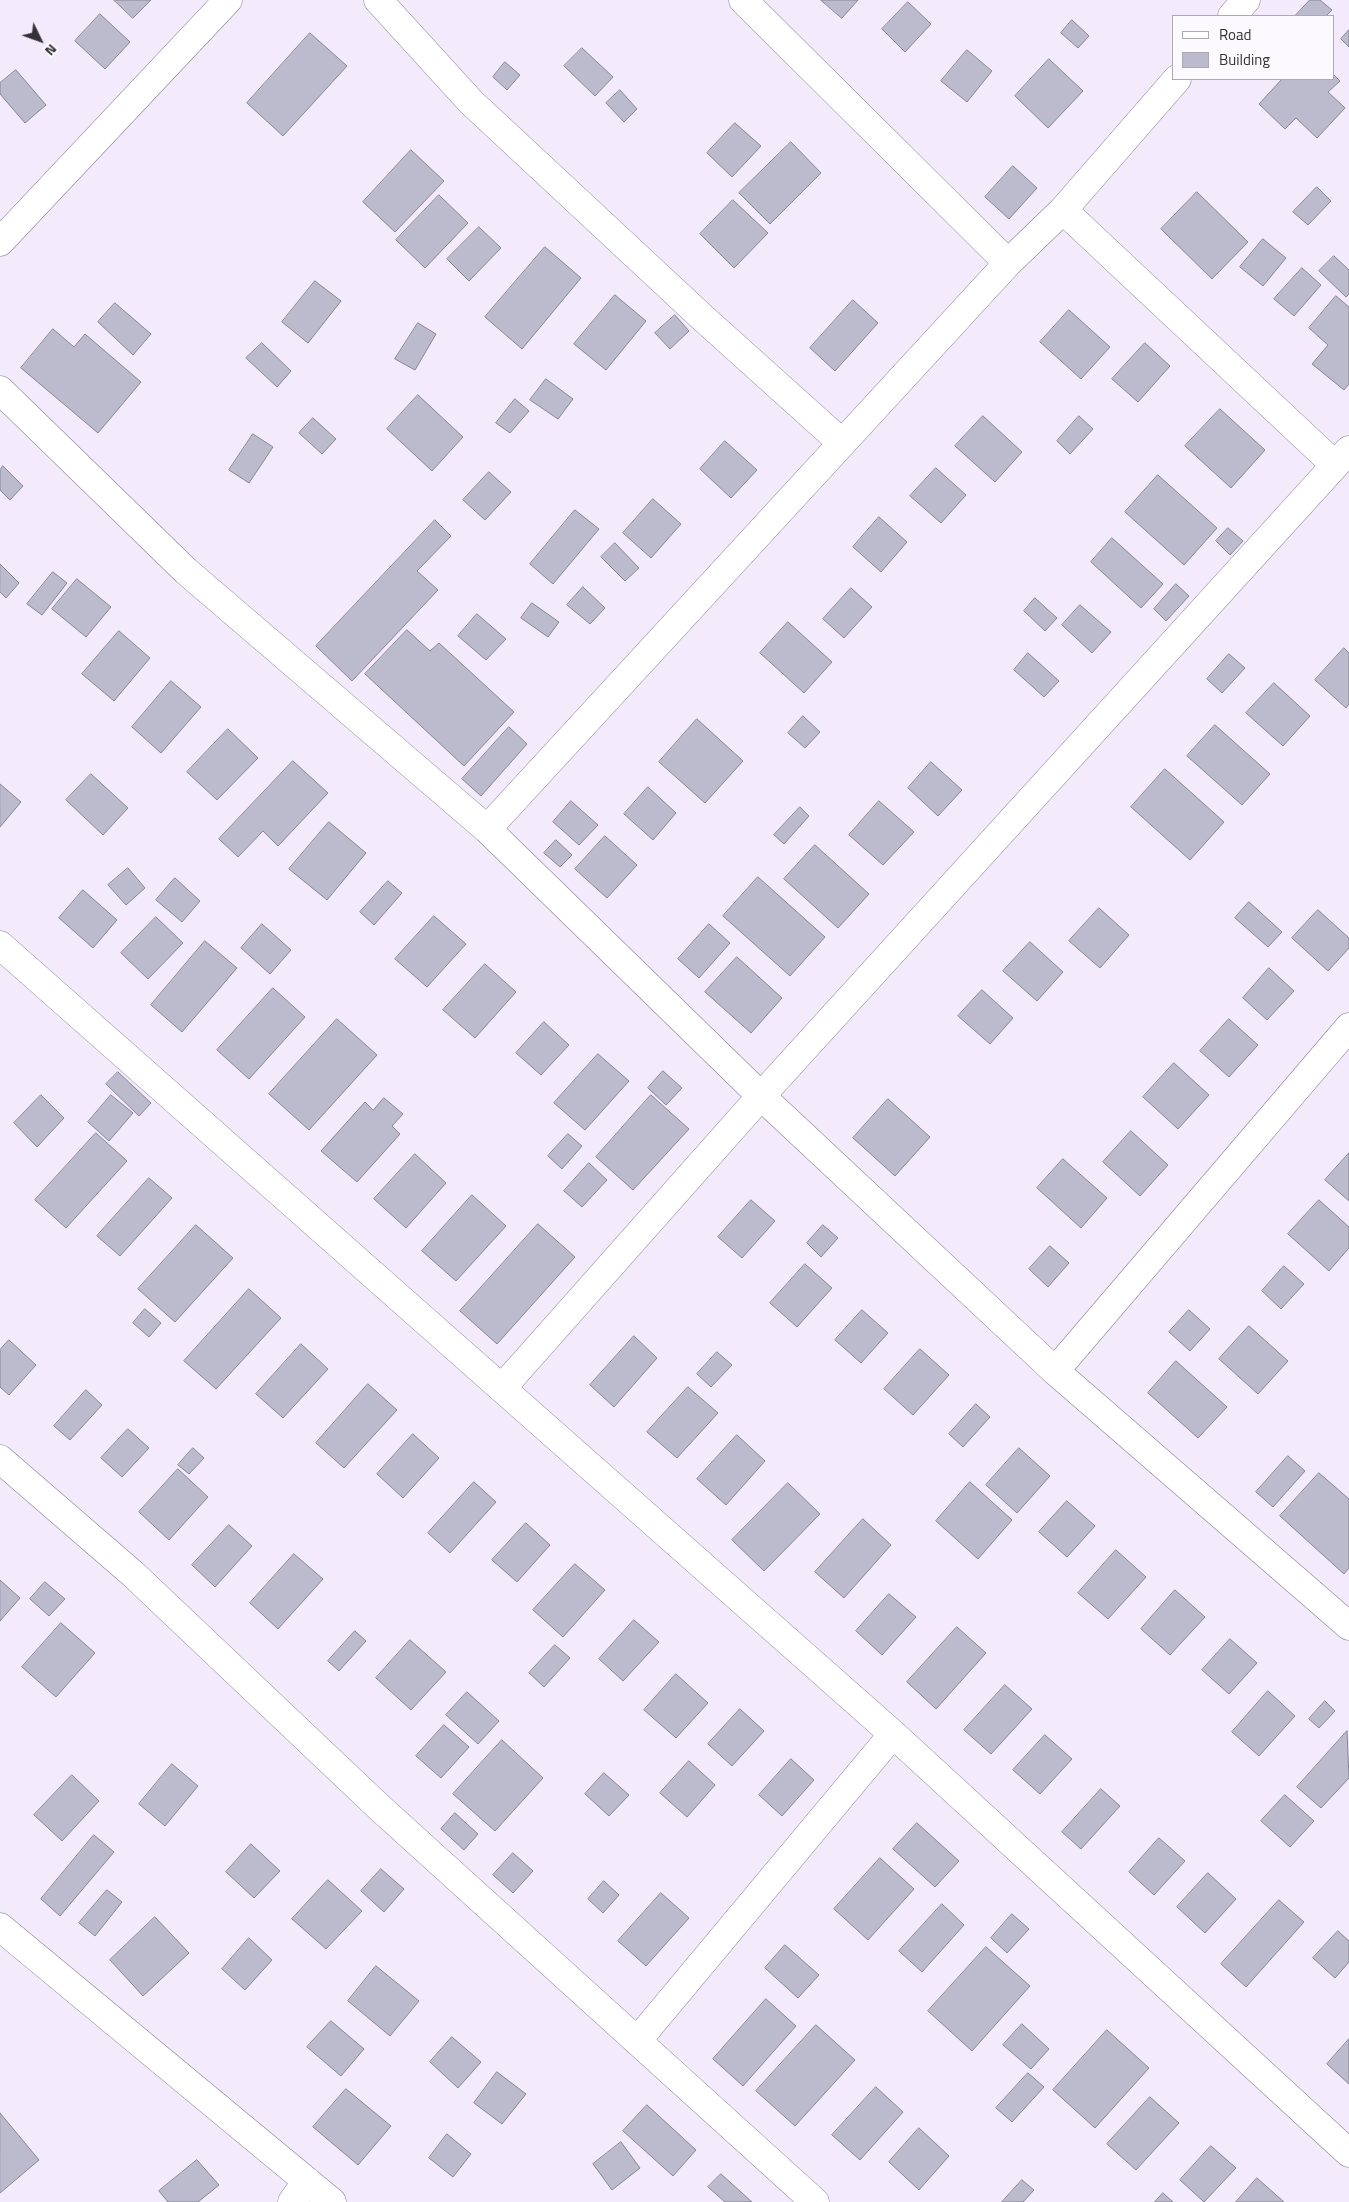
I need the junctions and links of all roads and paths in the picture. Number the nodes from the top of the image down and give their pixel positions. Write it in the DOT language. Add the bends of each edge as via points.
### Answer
graph roads {
  1 [pos="228,0"];
  2 [pos="378,0"];
  3 [pos="743,0"];
  4 [pos="1246,0"];
  5 [pos="1233,15"];
  6 [pos="1176,80"];
  7 [pos="1063,210"];
  8 [pos="0,242"];
  9 [pos="1008,263"];
  10 [pos="0,390"];
  11 [pos="842,443"];
  12 [pos="1342,458"];
  13 [pos="487,829"];
  14 [pos="0,945"];
  15 [pos="1349,1027"];
  16 [pos="761,1096"];
  17 [pos="1055,1371"];
  18 [pos="502,1388"];
  19 [pos="0,1459"];
  20 [pos="1349,1626"];
  21 [pos="893,1734"];
  22 [pos="0,1927"];
  23 [pos="637,2041"];
  24 [pos="1349,2153"];
  25 [pos="300,2191"];
  26 [pos="332,2202"];
  27 [pos="815,2202"];
  1 -- 8 [label="street"];
  2 -- 11 [label="street" via="470,102"];
  3 -- 9 [label="street"];
  4 -- 5 [label="street"];
  6 -- 7 [label="street"];
  7 -- 9 [label="street"];
  7 -- 12 [label="street"];
  9 -- 11 [label="street"];
  10 -- 13 [label="street" via="186,570"];
  11 -- 13 [label="street"];
  12 -- 16 [label="street"];
  13 -- 16 [label="street"];
  14 -- 18 [label="street"];
  15 -- 17 [label="street"];
  16 -- 17 [label="street"];
  16 -- 18 [label="street"];
  17 -- 20 [label="street"];
  18 -- 21 [label="street"];
  19 -- 23 [label="street" via="133,1574 380,1808"];
  21 -- 23 [label="street"];
  21 -- 24 [label="street"];
  22 -- 25 [label="street"];
  23 -- 27 [label="street"];
  25 -- 26 [label="street"];
}
